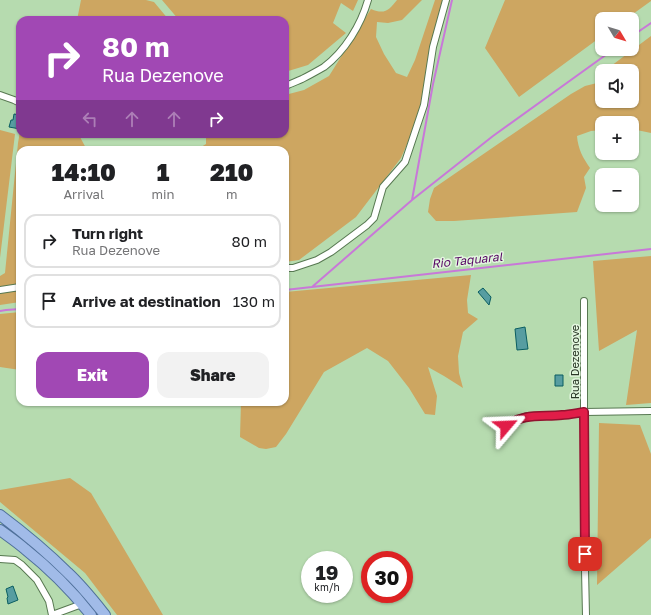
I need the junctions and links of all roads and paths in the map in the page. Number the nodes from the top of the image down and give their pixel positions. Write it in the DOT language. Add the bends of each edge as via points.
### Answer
graph roads {
  1 [pos="368,0"];
  2 [pos="446,0"];
  3 [pos="289,84"];
  4 [pos="0,95"];
  5 [pos="16,101"];
  6 [pos="289,268"];
  7 [pos="16,288"];
  8 [pos="0,290"];
  9 [pos="584,301"];
  10 [pos="651,411"];
  11 [pos="584,412"];
  12 [pos="506,426"];
  13 [pos="0,515"];
  14 [pos="0,530"];
  15 [pos="0,559"];
  16 [pos="82,604"];
  17 [pos="52,615"];
  18 [pos="91,615"];
  19 [pos="105,615"];
  20 [pos="586,615"];
  1 -- 3 [label="street" via="349,40 335,57 310,75"];
  2 -- 6 [label="street" via="433,47 424,105 405,162 383,187 374,218 331,252 317,260"];
  4 -- 5 [label="street"];
  7 -- 8 [label="street"];
  9 -- 11 [label="street, Rua Dezenove"];
  10 -- 11 [label="street"];
  11 -- 12 [label="street" via="527,416"];
  11 -- 20 [label="street, Rua Dezenove"];
  13 -- 19 [label="main road" via="67,572"];
  14 -- 16 [label="main road" via="42,563"];
  15 -- 17 [label="street" via="15,560 37,580 49,601"];
  16 -- 17 [label="street"];
  16 -- 18 [label="main road"];
}
